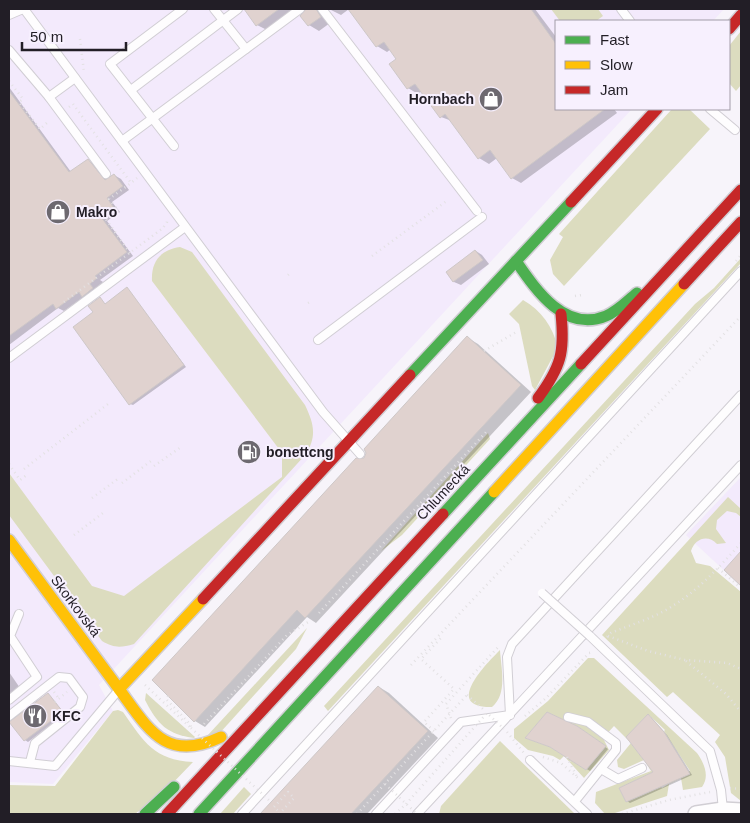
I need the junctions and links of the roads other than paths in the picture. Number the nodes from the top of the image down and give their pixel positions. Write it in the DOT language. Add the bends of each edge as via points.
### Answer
graph roads {
  1 [pos="23,9"];
  2 [pos="183,9"];
  3 [pos="214,9"];
  4 [pos="238,9"];
  5 [pos="300,9"];
  6 [pos="322,9"];
  7 [pos="621,9"];
  8 [pos="9,15"];
  9 [pos="741,15"];
  10 [pos="223,20"];
  11 [pos="629,20"];
  12 [pos="730,28"];
  13 [pos="246,48"];
  14 [pos="9,50"];
  15 [pos="75,78"];
  16 [pos="131,90"];
  17 [pos="49,97"];
  18 [pos="656,110"];
  19 [pos="711,110"];
  20 [pos="153,118"];
  21 [pos="735,130"];
  22 [pos="122,141"];
  23 [pos="174,146"];
  24 [pos="106,174"];
  25 [pos="741,190"];
  26 [pos="741,222"];
  27 [pos="186,227"];
  28 [pos="516,261"];
  29 [pos="741,271"];
  30 [pos="665,272"];
  31 [pos="561,314"];
  32 [pos="318,340"];
  33 [pos="9,358"];
  34 [pos="741,394"];
  35 [pos="348,442"];
  36 [pos="500,452"];
  37 [pos="360,454"];
  38 [pos="741,465"];
  39 [pos="9,540"];
  40 [pos="542,594"];
  41 [pos="19,614"];
  42 [pos="9,636"];
  43 [pos="119,689"];
  44 [pos="9,700"];
  45 [pos="263,709"];
  46 [pos="510,714"];
  47 [pos="9,716"];
  48 [pos="568,717"];
  49 [pos="221,737"];
  50 [pos="202,757"];
  51 [pos="532,757"];
  52 [pos="9,761"];
  53 [pos="30,762"];
  54 [pos="642,768"];
  55 [pos="601,769"];
  56 [pos="184,777"];
  57 [pos="575,801"];
  58 [pos="723,810"];
  59 [pos="741,812"];
  60 [pos="145,814"];
  61 [pos="167,814"];
  62 [pos="199,814"];
  63 [pos="242,814"];
  64 [pos="376,814"];
  65 [pos="417,814"];
  66 [pos="588,814"];
  67 [pos="696,814"];
  1 -- 8 [label="lane"];
  1 -- 15 [label="lane"];
  2 -- 16 [label="lane" via="110,64"];
  3 -- 10 [label="lane"];
  4 -- 10 [label="lane"];
  5 -- 13 [label="lane"];
  6 -- 32 [label="lane" via="480,214"];
  7 -- 11 [label="lane"];
  9 -- 12 [label="main road"];
  10 -- 13 [label="lane"];
  10 -- 16 [label="lane"];
  13 -- 20 [label="lane"];
  14 -- 17 [label="lane"];
  15 -- 17 [label="lane"];
  15 -- 22 [label="lane"];
  16 -- 20 [label="lane"];
  17 -- 24 [label="lane"];
  18 -- 28 [label="main road"];
  19 -- 21 [label="lane"];
  20 -- 22 [label="lane"];
  20 -- 23 [label="lane"];
  22 -- 27 [label="lane"];
  25 -- 30 [label="main road, Chlumecká"];
  26 -- 62 [label="main road"];
  27 -- 33 [label="lane"];
  27 -- 35 [label="lane"];
  28 -- 31 [label="main road"];
  28 -- 35 [label="main road"];
  29 -- 63 [label="lane"];
  30 -- 31 [label="main road" via="608,316 588,321"];
  30 -- 36 [label="main road, Chlumecká"];
  31 -- 36 [label="main road" via="564,344 560,367"];
  34 -- 46 [label="lane" via="512,644 507,657"];
  35 -- 37 [label="lane"];
  35 -- 43 [label="main road"];
  36 -- 45 [label="main road, Chlumecká"];
  38 -- 46 [label="lane"];
  39 -- 43 [label="main road, Skorkovská"];
  40 -- 58 [label="lane, bridge" via="710,751"];
  41 -- 42 [label="lane"];
  42 -- 44 [label="lane" via="37,677"];
  43 -- 49 [label="main road, Skorkovská" via="148,728 170,746 196,748"];
  43 -- 53 [label="lane" via="56,766"];
  45 -- 49 [label="main road"];
  45 -- 61 [label="main road, Chlumecká"];
  46 -- 64 [label="lane" via="462,722"];
  46 -- 65 [label="lane"];
  47 -- 53 [label="lane" via="59,677 69,678 83,697 80,707 35,743"];
  48 -- 55 [label="lane" via="588,722 616,743 616,750"];
  49 -- 50 [label="main road"];
  51 -- 57 [label="lane"];
  52 -- 53 [label="lane"];
  54 -- 55 [label="lane" via="618,778"];
  55 -- 57 [label="lane"];
  56 -- 60 [label="main road"];
  57 -- 66 [label="lane"];
  58 -- 59 [label="street"];
  58 -- 67 [label="street"];
}
